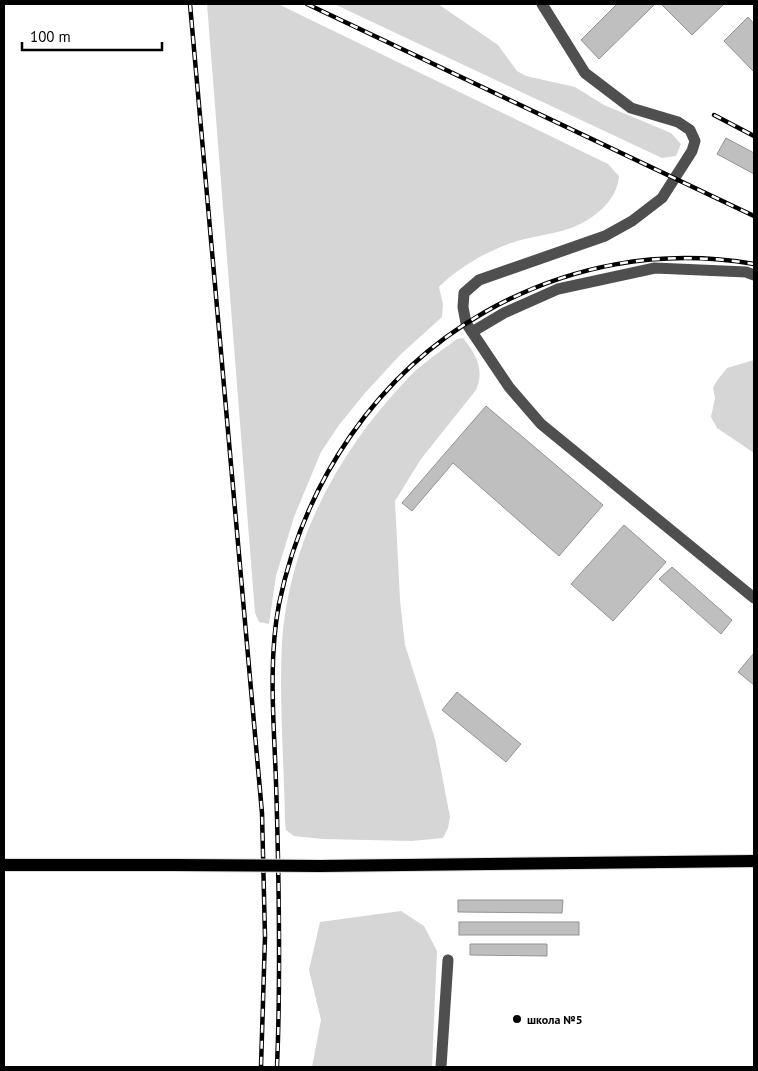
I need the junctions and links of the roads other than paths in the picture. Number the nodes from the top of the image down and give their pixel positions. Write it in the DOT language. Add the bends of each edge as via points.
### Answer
graph roads {
  1 [pos="542,4"];
  2 [pos="754,275"];
  3 [pos="472,332"];
  4 [pos="754,598"];
  5 [pos="754,861"];
  6 [pos="4,865"];
  7 [pos="448,960"];
  8 [pos="442,1067"];
  1 -- 3 [label="street" via="585,72 631,108 678,122 690,130 695,141 662,198 632,221 605,236 479,280 464,292 466,323"];
  2 -- 3 [label="street" via="656,268 558,289 504,313"];
  3 -- 4 [label="street" via="509,387 541,424"];
  5 -- 6 [label="main road, bridge" via="320,866"];
  7 -- 8 [label="street"];
}
